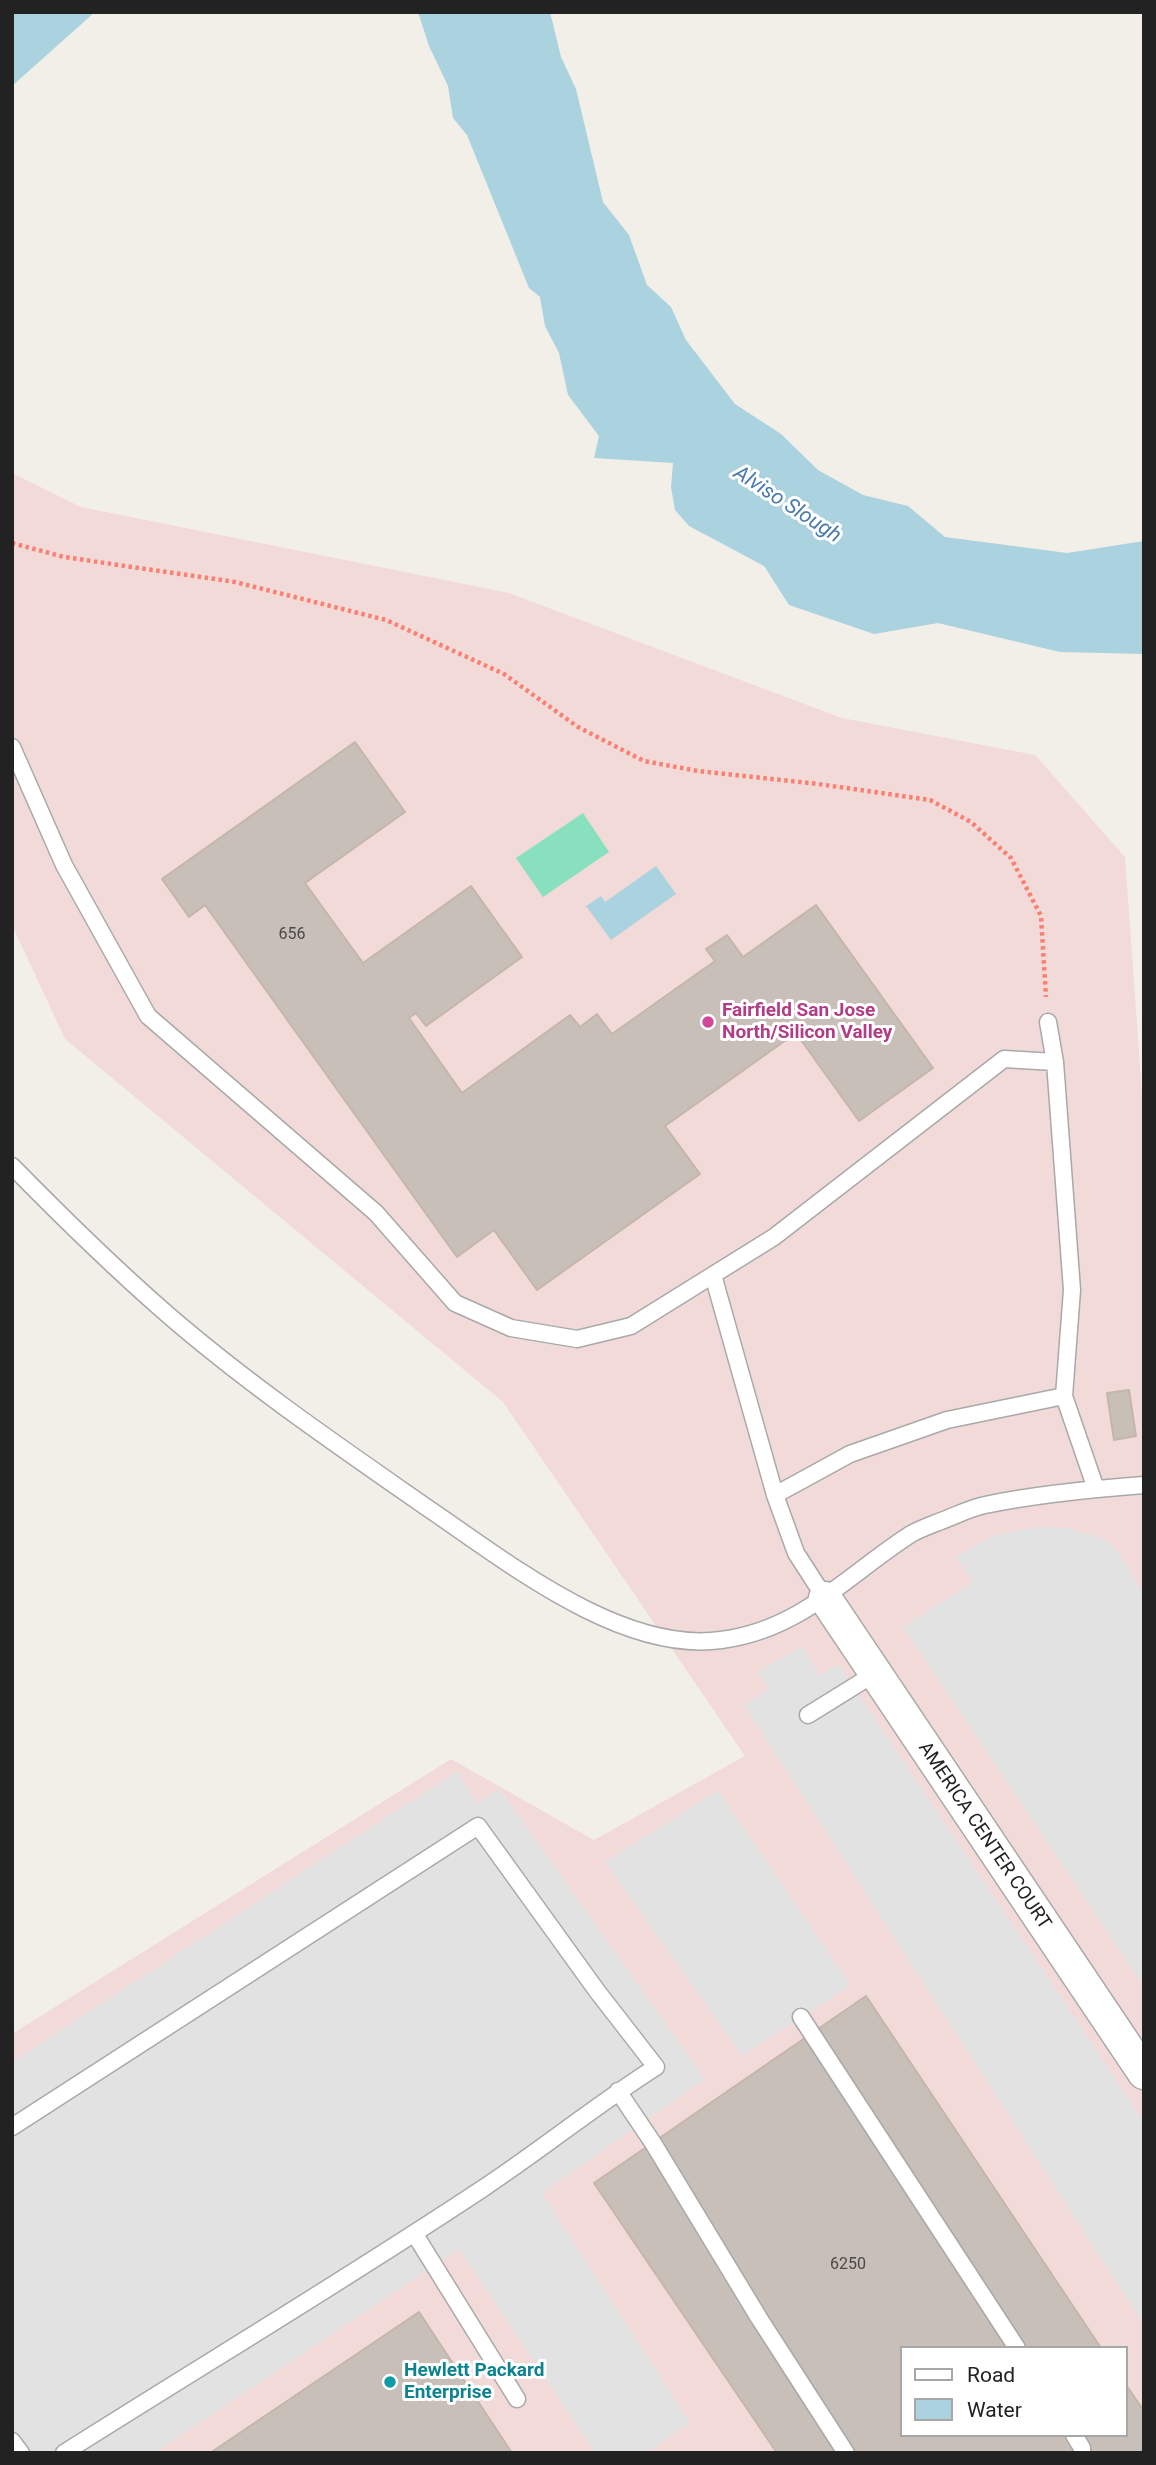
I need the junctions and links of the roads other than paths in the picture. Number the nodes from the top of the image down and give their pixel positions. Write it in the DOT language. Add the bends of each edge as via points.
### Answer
graph roads {
  1 [pos="12,747"];
  2 [pos="1048,1022"];
  3 [pos="1055,1062"];
  4 [pos="12,1166"];
  5 [pos="713,1275"];
  6 [pos="1063,1396"];
  7 [pos="1144,1485"];
  8 [pos="1096,1489"];
  9 [pos="775,1495"];
  10 [pos="825,1598"];
  11 [pos="874,1674"];
  12 [pos="808,1714"];
  13 [pos="801,2017"];
  14 [pos="1144,2073"];
  15 [pos="618,2091"];
  16 [pos="12,2127"];
  17 [pos="414,2234"];
  18 [pos="1016,2346"];
  19 [pos="517,2399"];
  20 [pos="1075,2437"];
  21 [pos="12,2441"];
  22 [pos="21,2453"];
  23 [pos="64,2453"];
  24 [pos="846,2453"];
  25 [pos="1082,2453"];
  1 -- 5 [label="lane" via="64,865 148,1016 376,1213 455,1303 511,1328 578,1339 631,1326"];
  2 -- 3 [label="lane"];
  3 -- 5 [label="lane" via="1004,1059 774,1237"];
  3 -- 6 [label="lane" via="1072,1290"];
  4 -- 10 [label="lane" via="168,1315 261,1389 488,1549 575,1604 630,1629 676,1640 720,1640 776,1626"];
  5 -- 9 [label="lane"];
  6 -- 8 [label="lane"];
  6 -- 9 [label="lane" via="947,1420 850,1454"];
  7 -- 8 [label="lane"];
  8 -- 10 [label="lane" via="982,1505 913,1533"];
  9 -- 10 [label="lane" via="796,1553"];
  10 -- 11 [label="street, AMERICA CENTER COURT"];
  11 -- 12 [label="lane"];
  11 -- 14 [label="street, AMERICA CENTER COURT"];
  13 -- 18 [label="lane"];
  15 -- 16 [label="lane" via="656,2067 478,1826"];
  15 -- 17 [label="lane"];
  15 -- 24 [label="lane"];
  17 -- 19 [label="lane"];
  17 -- 23 [label="lane"];
  20 -- 25 [label="lane"];
  21 -- 22 [label="lane"];
}
